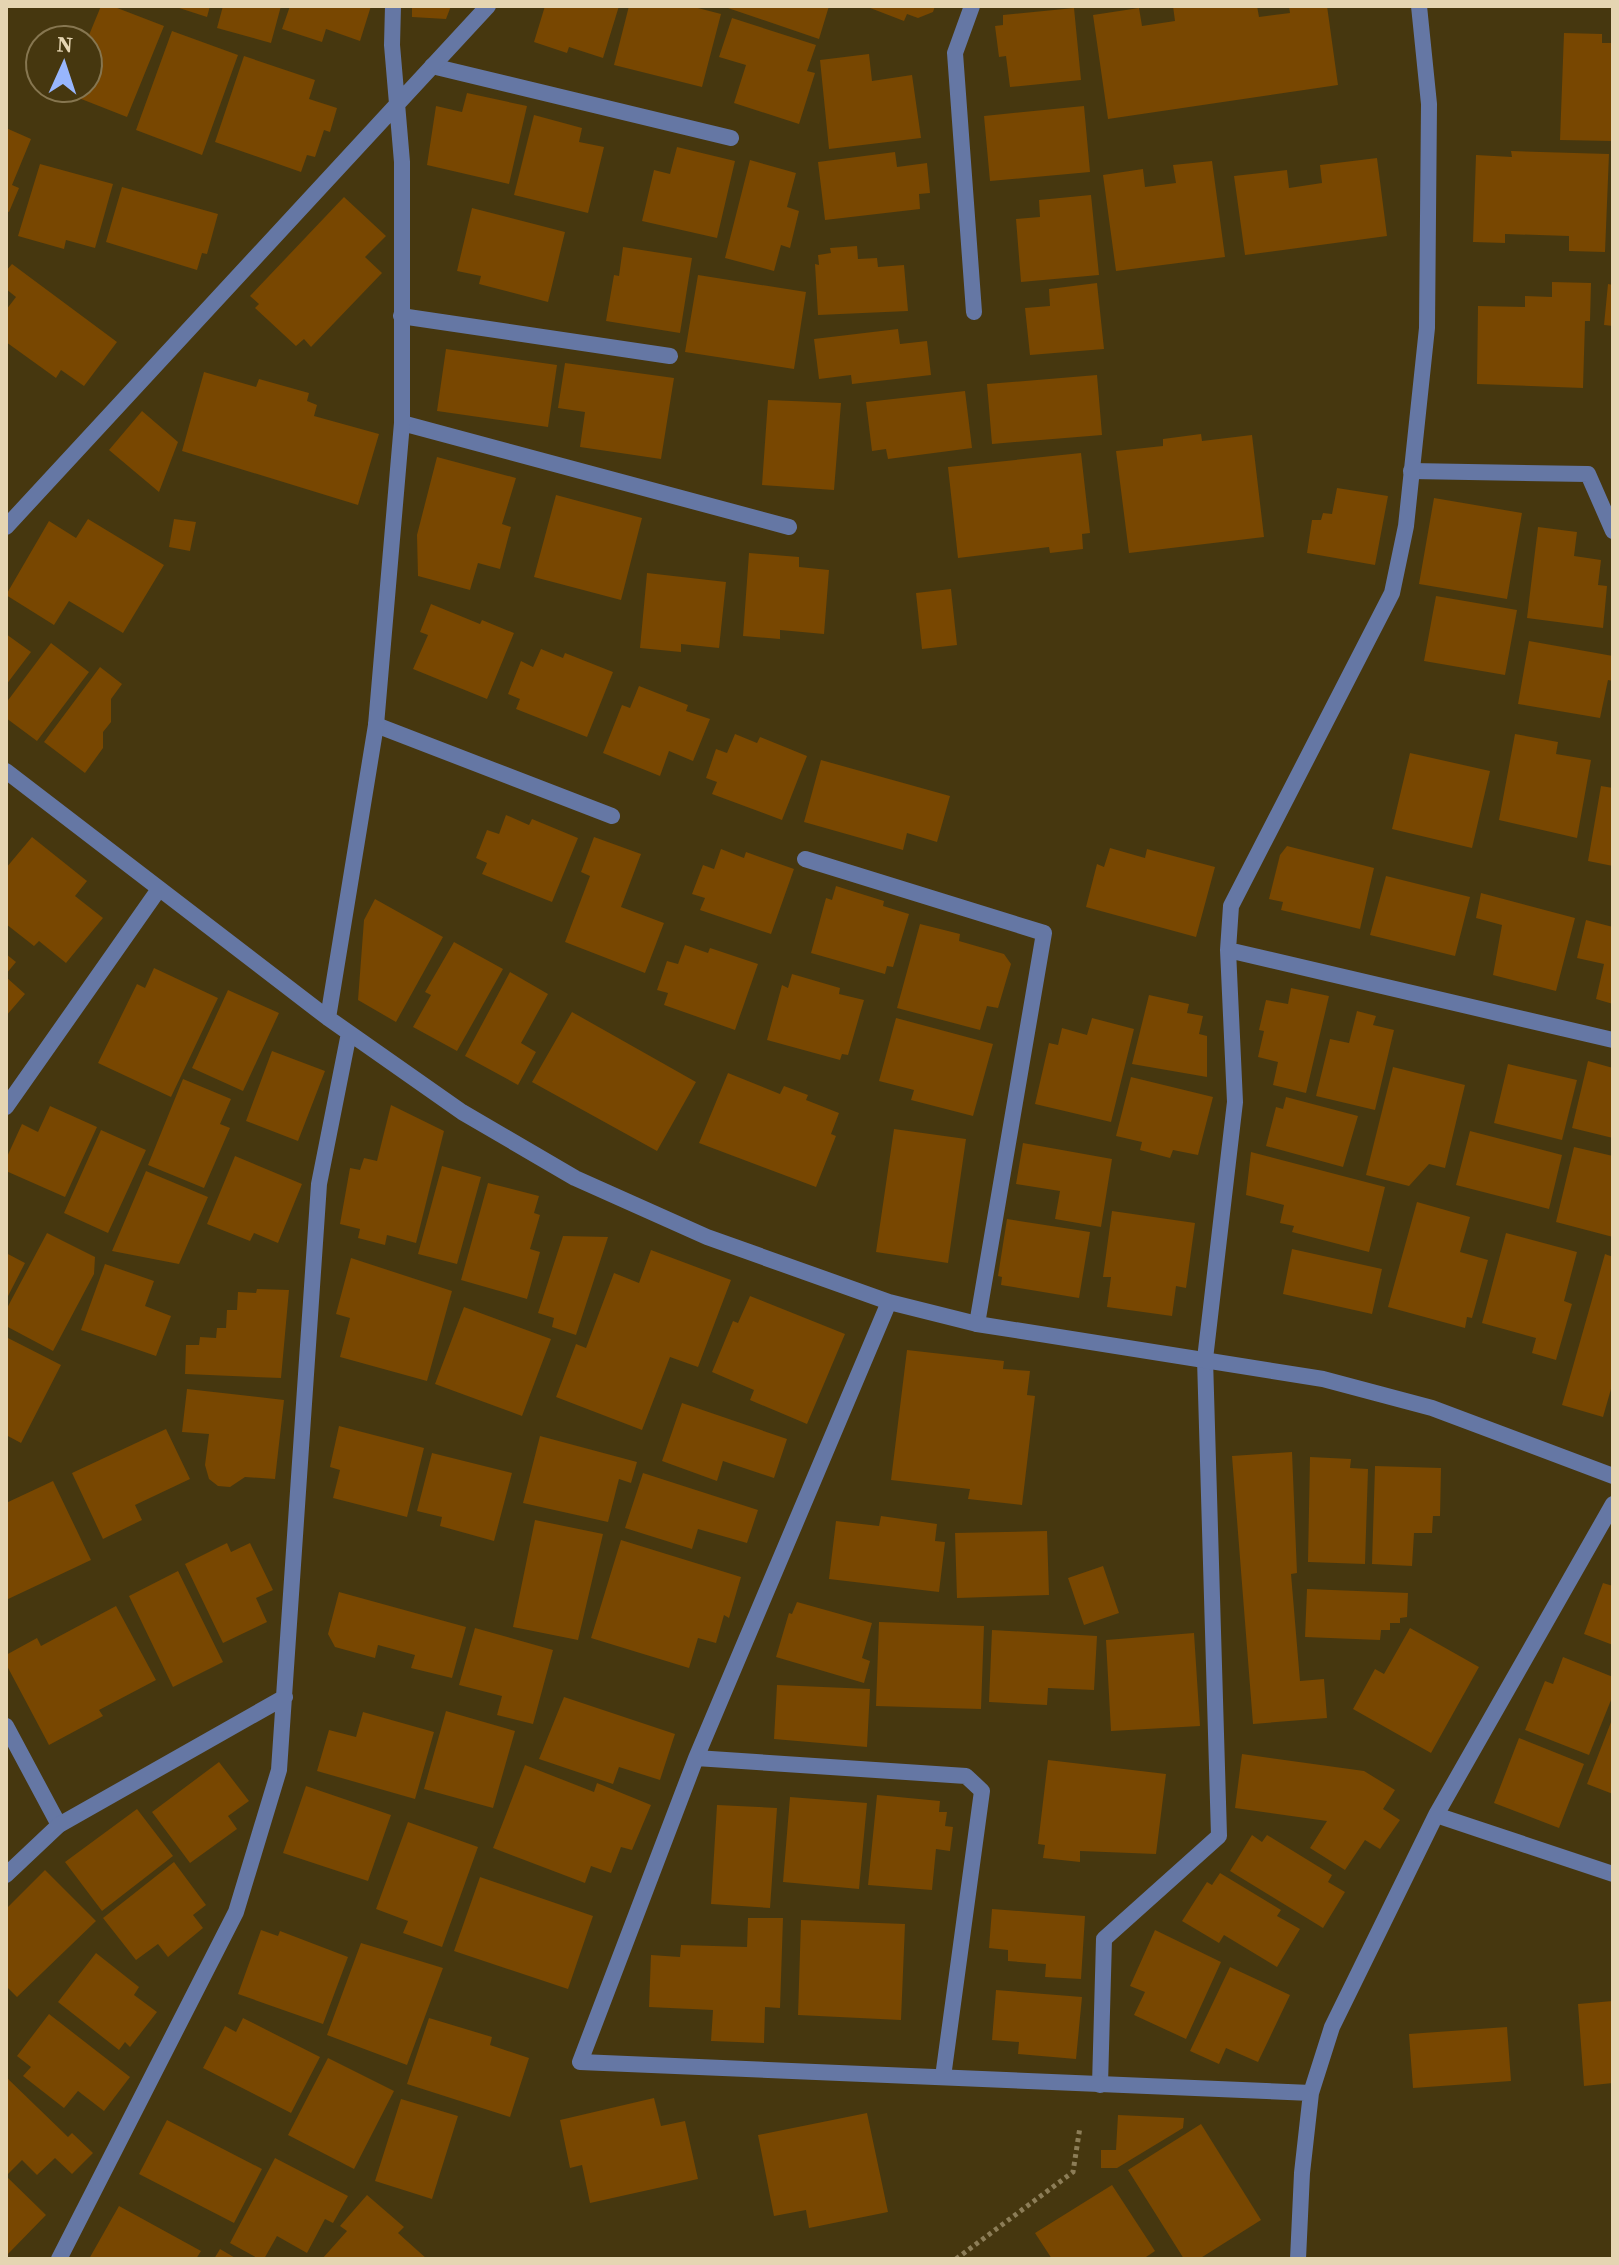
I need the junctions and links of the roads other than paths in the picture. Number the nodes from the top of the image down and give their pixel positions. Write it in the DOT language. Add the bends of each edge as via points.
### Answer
graph roads {
  1 [pos="393,6"];
  2 [pos="488,6"];
  3 [pos="972,6"];
  4 [pos="1419,6"];
  5 [pos="432,66"];
  6 [pos="399,101"];
  7 [pos="731,138"];
  8 [pos="974,312"];
  9 [pos="401,316"];
  10 [pos="670,356"];
  11 [pos="402,423"];
  12 [pos="1411,471"];
  13 [pos="6,527"];
  14 [pos="789,527"];
  15 [pos="1613,531"];
  16 [pos="376,725"];
  17 [pos="6,771"];
  18 [pos="612,816"];
  19 [pos="805,859"];
  20 [pos="159,889"];
  21 [pos="1228,950"];
  22 [pos="328,1018"];
  23 [pos="349,1033"];
  24 [pos="1613,1040"];
  25 [pos="6,1107"];
  26 [pos="889,1302"];
  27 [pos="977,1324"];
  28 [pos="1205,1359"];
  29 [pos="1613,1476"];
  30 [pos="1613,1504"];
  31 [pos="285,1697"];
  32 [pos="6,1726"];
  33 [pos="696,1758"];
  34 [pos="1436,1815"];
  35 [pos="59,1825"];
  36 [pos="1613,1874"];
  37 [pos="6,1875"];
  38 [pos="943,2077"];
  39 [pos="1094,2084"];
  40 [pos="1311,2093"];
  41 [pos="1296,2258"];
  42 [pos="59,2259"];
  1 -- 6 [label="street"];
  2 -- 5 [label="street"];
  3 -- 8 [label="street" via="955,53"];
  4 -- 12 [label="street" via="1429,104 1427,328"];
  5 -- 6 [label="street"];
  5 -- 7 [label="street"];
  6 -- 9 [label="street"];
  6 -- 13 [label="street"];
  9 -- 10 [label="street"];
  9 -- 11 [label="street"];
  11 -- 14 [label="street"];
  11 -- 16 [label="street"];
  12 -- 15 [label="street" via="1588,474"];
  12 -- 21 [label="street" via="1392,593 1231,906"];
  16 -- 18 [label="street"];
  16 -- 22 [label="street"];
  17 -- 20 [label="street"];
  19 -- 27 [label="street" via="1044,933"];
  20 -- 22 [label="street"];
  20 -- 25 [label="street"];
  21 -- 24 [label="street"];
  21 -- 28 [label="street" via="1235,1102"];
  22 -- 23 [label="street"];
  23 -- 26 [label="street" via="462,1112 575,1178 707,1237"];
  23 -- 31 [label="street" via="319,1184"];
  26 -- 27 [label="street"];
  26 -- 33 [label="street"];
  27 -- 28 [label="street"];
  28 -- 29 [label="street" via="1323,1379 1432,1408"];
  28 -- 39 [label="street" via="1219,1836 1104,1939"];
  30 -- 34 [label="street"];
  31 -- 35 [label="street"];
  31 -- 42 [label="street" via="279,1770 236,1912"];
  32 -- 35 [label="street"];
  33 -- 38 [label="street" via="966,1776 982,1791"];
  33 -- 38 [label="street" via="580,2062"];
  34 -- 36 [label="street"];
  34 -- 40 [label="street" via="1332,2027"];
  35 -- 37 [label="street"];
  38 -- 39 [label="street"];
  39 -- 40 [label="street"];
  40 -- 41 [label="street"];
}
